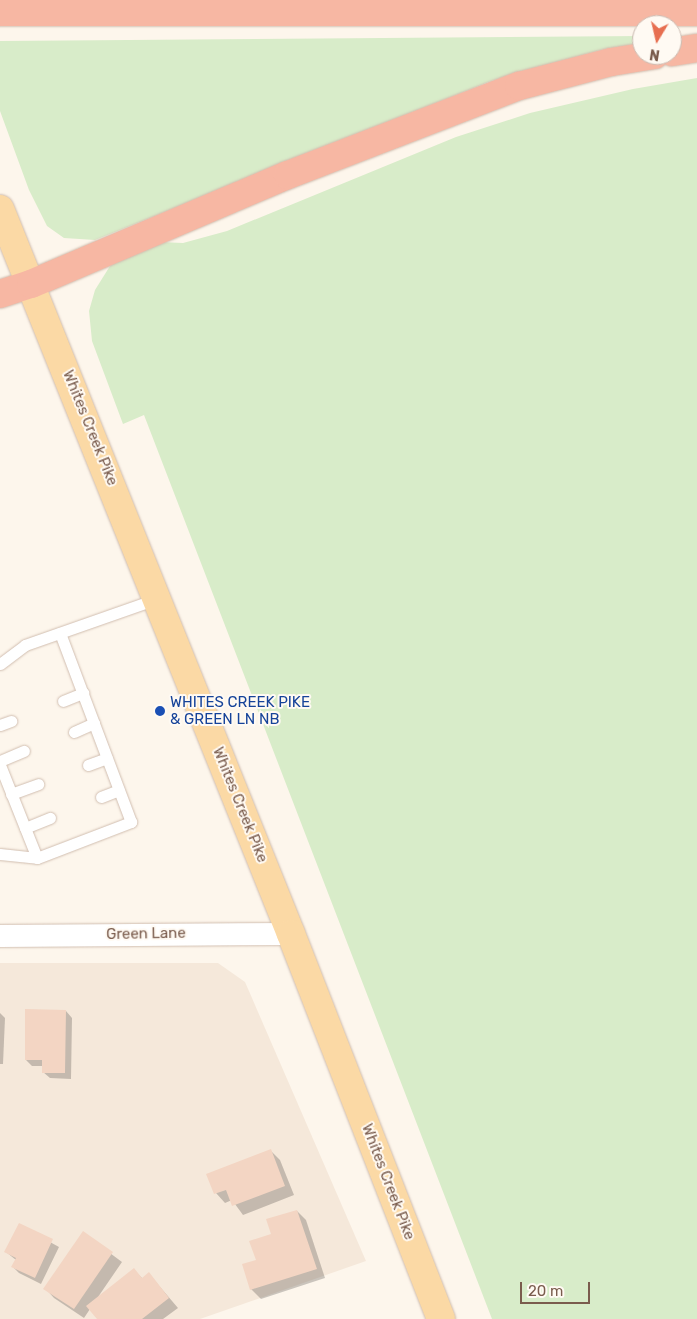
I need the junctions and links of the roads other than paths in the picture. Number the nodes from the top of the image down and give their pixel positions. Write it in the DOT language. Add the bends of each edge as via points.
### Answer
graph roads {
  1 [pos="3,12"];
  2 [pos="697,12"];
  3 [pos="697,48"];
  4 [pos="682,50"];
  5 [pos="632,59"];
  6 [pos="0,209"];
  7 [pos="31,284"];
  8 [pos="0,294"];
  9 [pos="158,599"];
  10 [pos="60,632"];
  11 [pos="0,664"];
  12 [pos="83,693"];
  13 [pos="62,701"];
  14 [pos="94,723"];
  15 [pos="74,732"];
  16 [pos="24,751"];
  17 [pos="107,758"];
  18 [pos="0,761"];
  19 [pos="0,765"];
  20 [pos="88,765"];
  21 [pos="38,784"];
  22 [pos="119,790"];
  23 [pos="12,794"];
  24 [pos="101,797"];
  25 [pos="50,818"];
  26 [pos="25,828"];
  27 [pos="0,854"];
  28 [pos="37,858"];
  29 [pos="292,934"];
  30 [pos="0,936"];
  31 [pos="441,1319"];
  1 -- 2 [label="highway"];
  3 -- 4 [label="highway"];
  5 -- 7 [label="highway" via="519,86 262,185"];
  6 -- 7 [label="main road, Whites Creek Pike"];
  7 -- 8 [label="highway"];
  7 -- 9 [label="main road, Whites Creek Pike"];
  9 -- 10 [label="lane"];
  9 -- 29 [label="main road, Whites Creek Pike"];
  10 -- 11 [label="lane" via="25,645"];
  10 -- 12 [label="lane"];
  12 -- 13 [label="lane"];
  12 -- 14 [label="lane"];
  14 -- 15 [label="lane"];
  14 -- 17 [label="lane"];
  16 -- 18 [label="lane"];
  17 -- 20 [label="lane"];
  17 -- 22 [label="lane"];
  19 -- 23 [label="lane"];
  21 -- 23 [label="lane"];
  22 -- 24 [label="lane"];
  22 -- 28 [label="lane" via="131,822"];
  23 -- 26 [label="lane"];
  25 -- 26 [label="lane"];
  26 -- 28 [label="lane"];
  27 -- 28 [label="lane"];
  29 -- 30 [label="street, Green Lane"];
  29 -- 31 [label="main road, Whites Creek Pike"];
}
